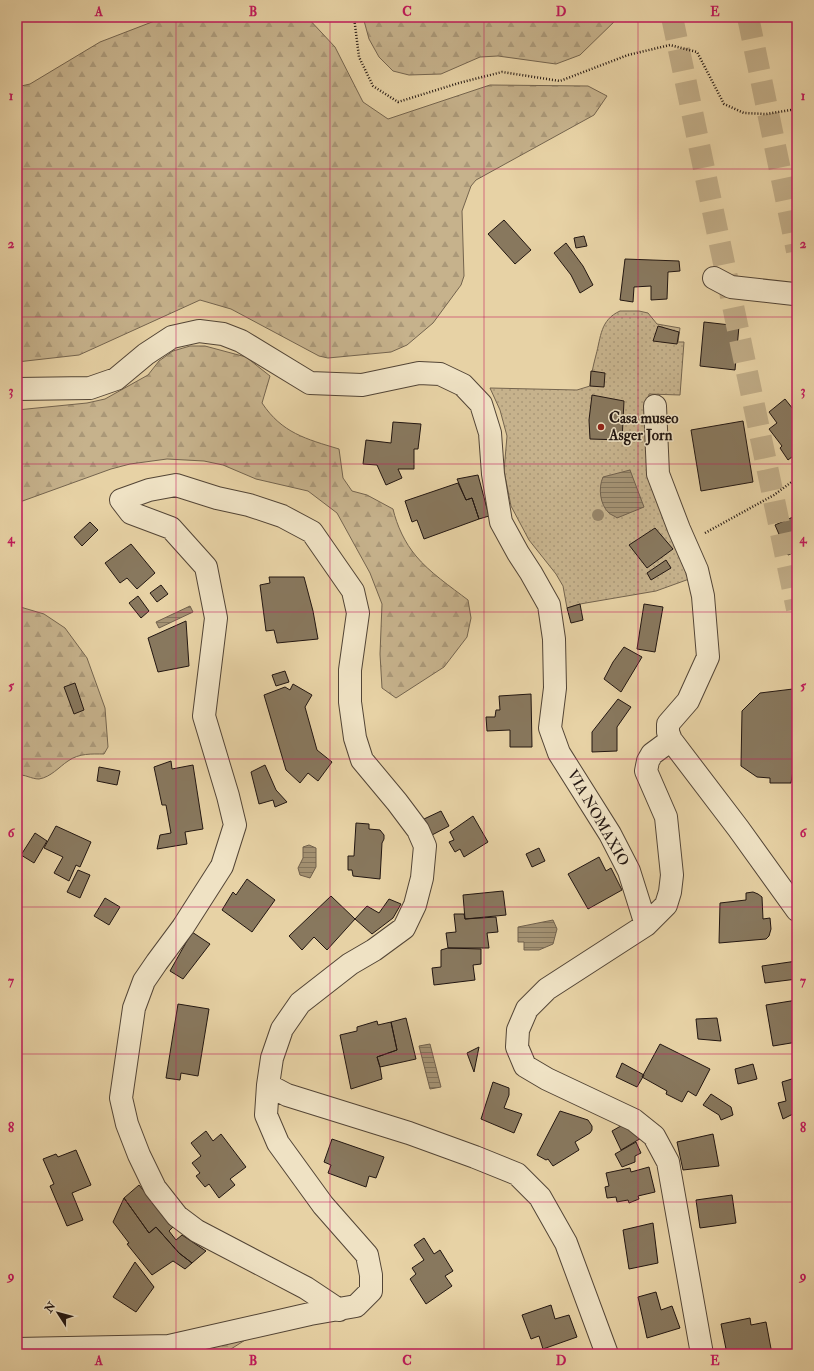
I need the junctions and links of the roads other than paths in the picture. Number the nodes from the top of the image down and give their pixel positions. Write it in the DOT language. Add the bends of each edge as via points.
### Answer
graph roads {
  1 [pos="714,278"];
  2 [pos="797,293"];
  3 [pos="17,389"];
  4 [pos="655,406"];
  5 [pos="671,740"];
  6 [pos="797,910"];
  7 [pos="646,925"];
  8 [pos="268,1085"];
  9 [pos="339,1310"];
  10 [pos="17,1350"];
  11 [pos="607,1354"];
  12 [pos="702,1354"];
  1 -- 2 [label="street" via="731,286"];
  3 -- 7 [label="street, VIA NOMAXIO" via="90,388 116,379 172,337 199,331 223,334 241,341 310,383 362,386 418,373 440,374 463,385 481,404 490,433 493,474 501,522 549,606 554,639 555,688 550,728 559,753 610,834 629,871"];
  4 -- 5 [label="street" via="658,474 698,570 708,657 688,701 668,724"];
  5 -- 6 [label="street"];
  5 -- 7 [label="street" via="652,754 646,771 666,817 672,876 666,905"];
  7 -- 12 [label="street" via="547,989 527,1009 518,1030 517,1048 525,1066 634,1120 654,1136 668,1162"];
  8 -- 9 [label="street" via="266,1115 278,1143 323,1205 367,1255 371,1291 356,1306"];
  8 -- 9 [label="street" via="272,1058 282,1029 300,1004 350,964 404,928 415,905 422,878 425,846 418,830 362,760 355,738 350,702 350,670 358,613 353,591 312,532 282,516 249,504 216,498 176,485 149,490 122,500 131,513 171,528 206,567 216,618 204,716 235,825 222,866 144,981 134,1008 121,1098 127,1124 139,1155 155,1188 177,1216 197,1231 306,1288"];
  8 -- 11 [label="street" via="287,1095 409,1133 517,1174 540,1197 566,1243"];
  9 -- 10 [label="street" via="310,1314 169,1346"];
}
